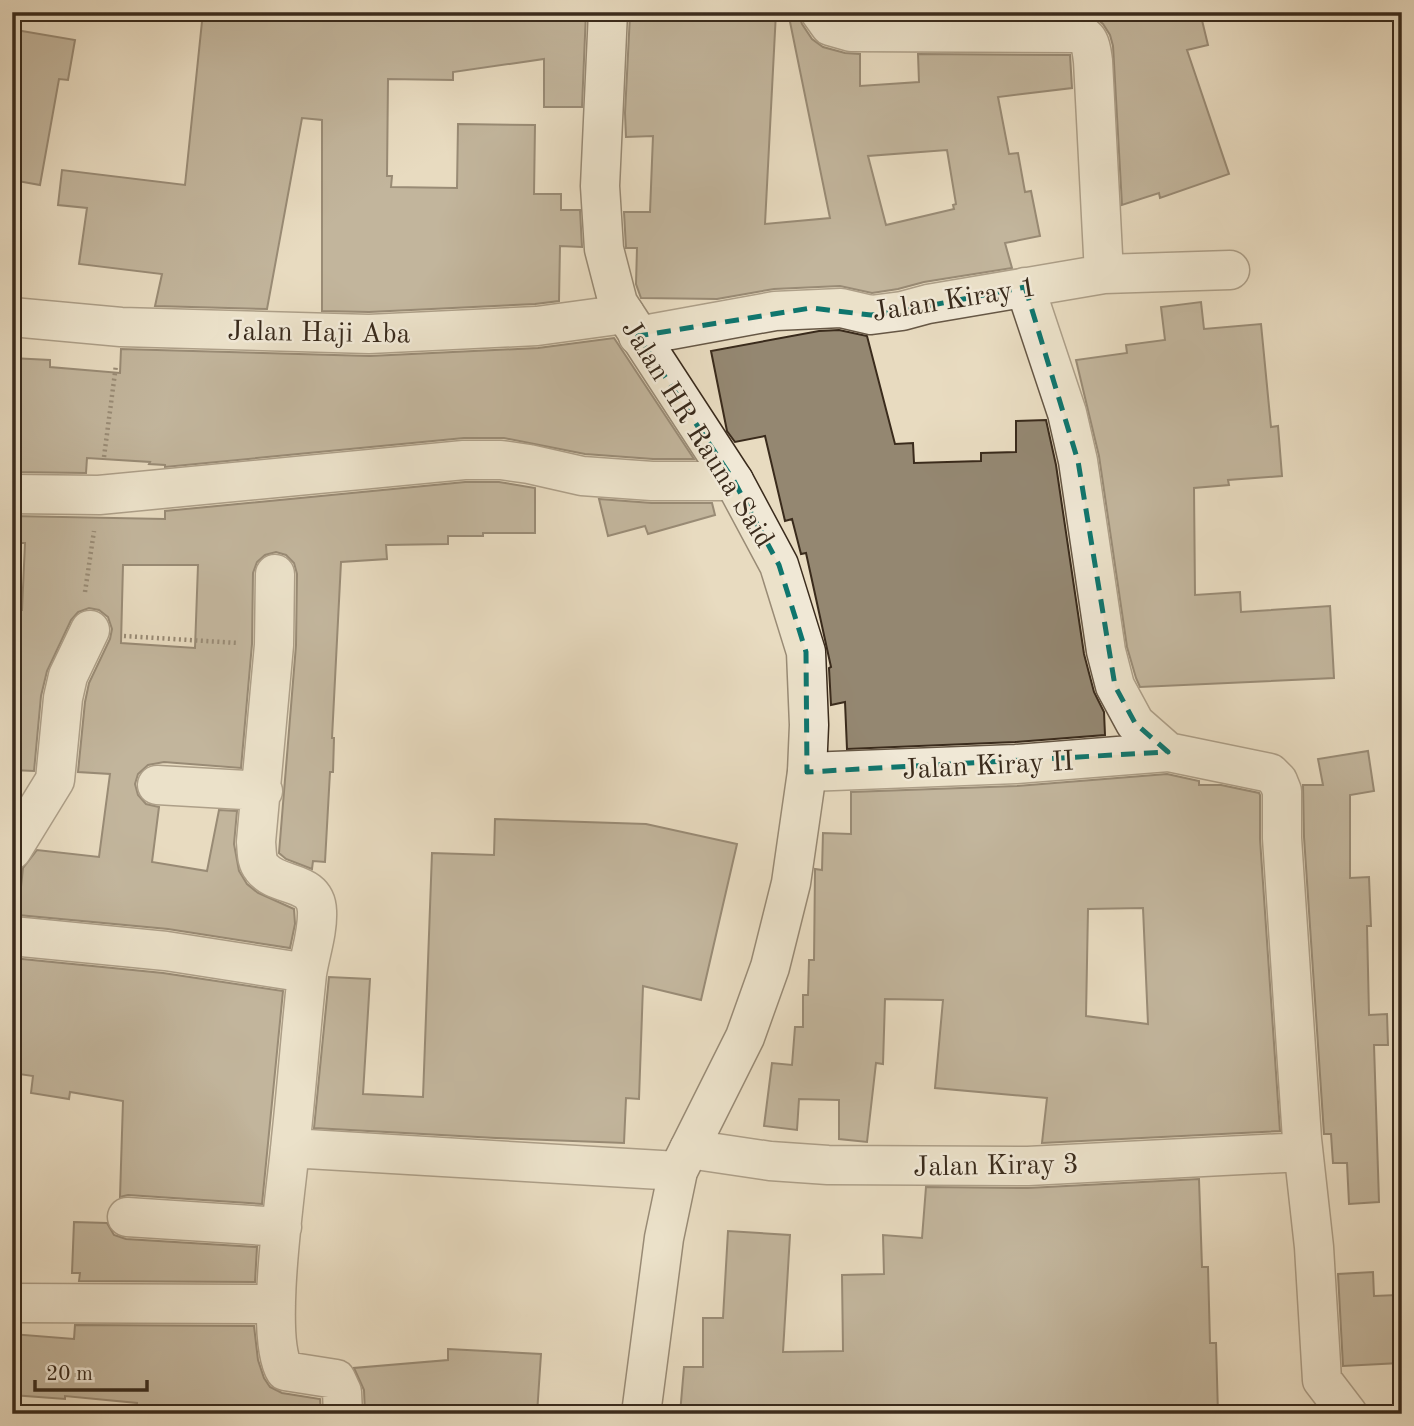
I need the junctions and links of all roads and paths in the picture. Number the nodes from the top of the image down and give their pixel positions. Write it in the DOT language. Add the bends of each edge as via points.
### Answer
graph roads {
  1 [pos="608,12"];
  2 [pos="820,12"];
  3 [pos="1230,270"];
  4 [pos="1104,274"];
  5 [pos="1025,287"];
  6 [pos="12,317"];
  7 [pos="631,325"];
  8 [pos="121,327"];
  9 [pos="734,481"];
  10 [pos="12,494"];
  11 [pos="99,495"];
  12 [pos="275,574"];
  13 [pos="90,630"];
  14 [pos="274,645"];
  15 [pos="1168,752"];
  16 [pos="807,772"];
  17 [pos="157,785"];
  18 [pos="262,791"];
  19 [pos="12,850"];
  20 [pos="12,936"];
  21 [pos="307,973"];
  22 [pos="290,1148"];
  23 [pos="1303,1152"];
  24 [pos="683,1160"];
  25 [pos="127,1217"];
  26 [pos="282,1227"];
  27 [pos="12,1303"];
  28 [pos="276,1304"];
  29 [pos="343,1414"];
  30 [pos="640,1414"];
  31 [pos="1348,1414"];
  1 -- 7 [label="street, Jalan HR Rauna Said" via="600,186 604,249 618,303"];
  2 -- 4 [label="street" via="830,26 851,32 1075,33 1088,39"];
  3 -- 4 [label="street, Jalan Kiray 1"];
  4 -- 5 [label="street, Jalan Kiray 1"];
  5 -- 7 [label="street, Jalan Kiray 1" via="871,315 811,308"];
  5 -- 15 [label="street" via="1078,461 1115,686 1135,723"];
  6 -- 8 [label="street, Jalan Haji Aba"];
  7 -- 8 [label="street, Jalan Haji Aba" via="369,334"];
  7 -- 9 [label="street, Jalan HR Rauna Said"];
  8 -- 11 [label="path"];
  9 -- 11 [label="street" via="594,477 515,462 464,460"];
  9 -- 16 [label="street, Jalan HR Rauna Said" via="779,565 806,652"];
  10 -- 11 [label="street"];
  11 -- 13 [label="path" via="83,609"];
  12 -- 14 [label="street"];
  13 -- 14 [label="path" via="104,635"];
  13 -- 19 [label="street" via="68,676 55,780"];
  14 -- 18 [label="street"];
  15 -- 16 [label="street, Jalan Kiray II" via="1016,764"];
  15 -- 23 [label="street" via="1270,773 1279,781"];
  16 -- 24 [label="street, Jalan HR Rauna Said" via="791,883 770,967 745,1037"];
  17 -- 18 [label="street"];
  18 -- 21 [label="street" via="256,842 262,869 303,887 317,909"];
  20 -- 21 [label="street" via="166,951"];
  21 -- 22 [label="street"];
  22 -- 24 [label="street, Jalan Kiray 3"];
  22 -- 26 [label="street"];
  23 -- 24 [label="street, Jalan Kiray 3" via="1015,1166"];
  23 -- 31 [label="street" via="1322,1380"];
  24 -- 30 [label="street, Jalan HR Rauna Said" via="664,1238"];
  25 -- 26 [label="street"];
  26 -- 28 [label="street"];
  27 -- 28 [label="street"];
  28 -- 29 [label="street" via="279,1362 285,1371 336,1379"];
}
